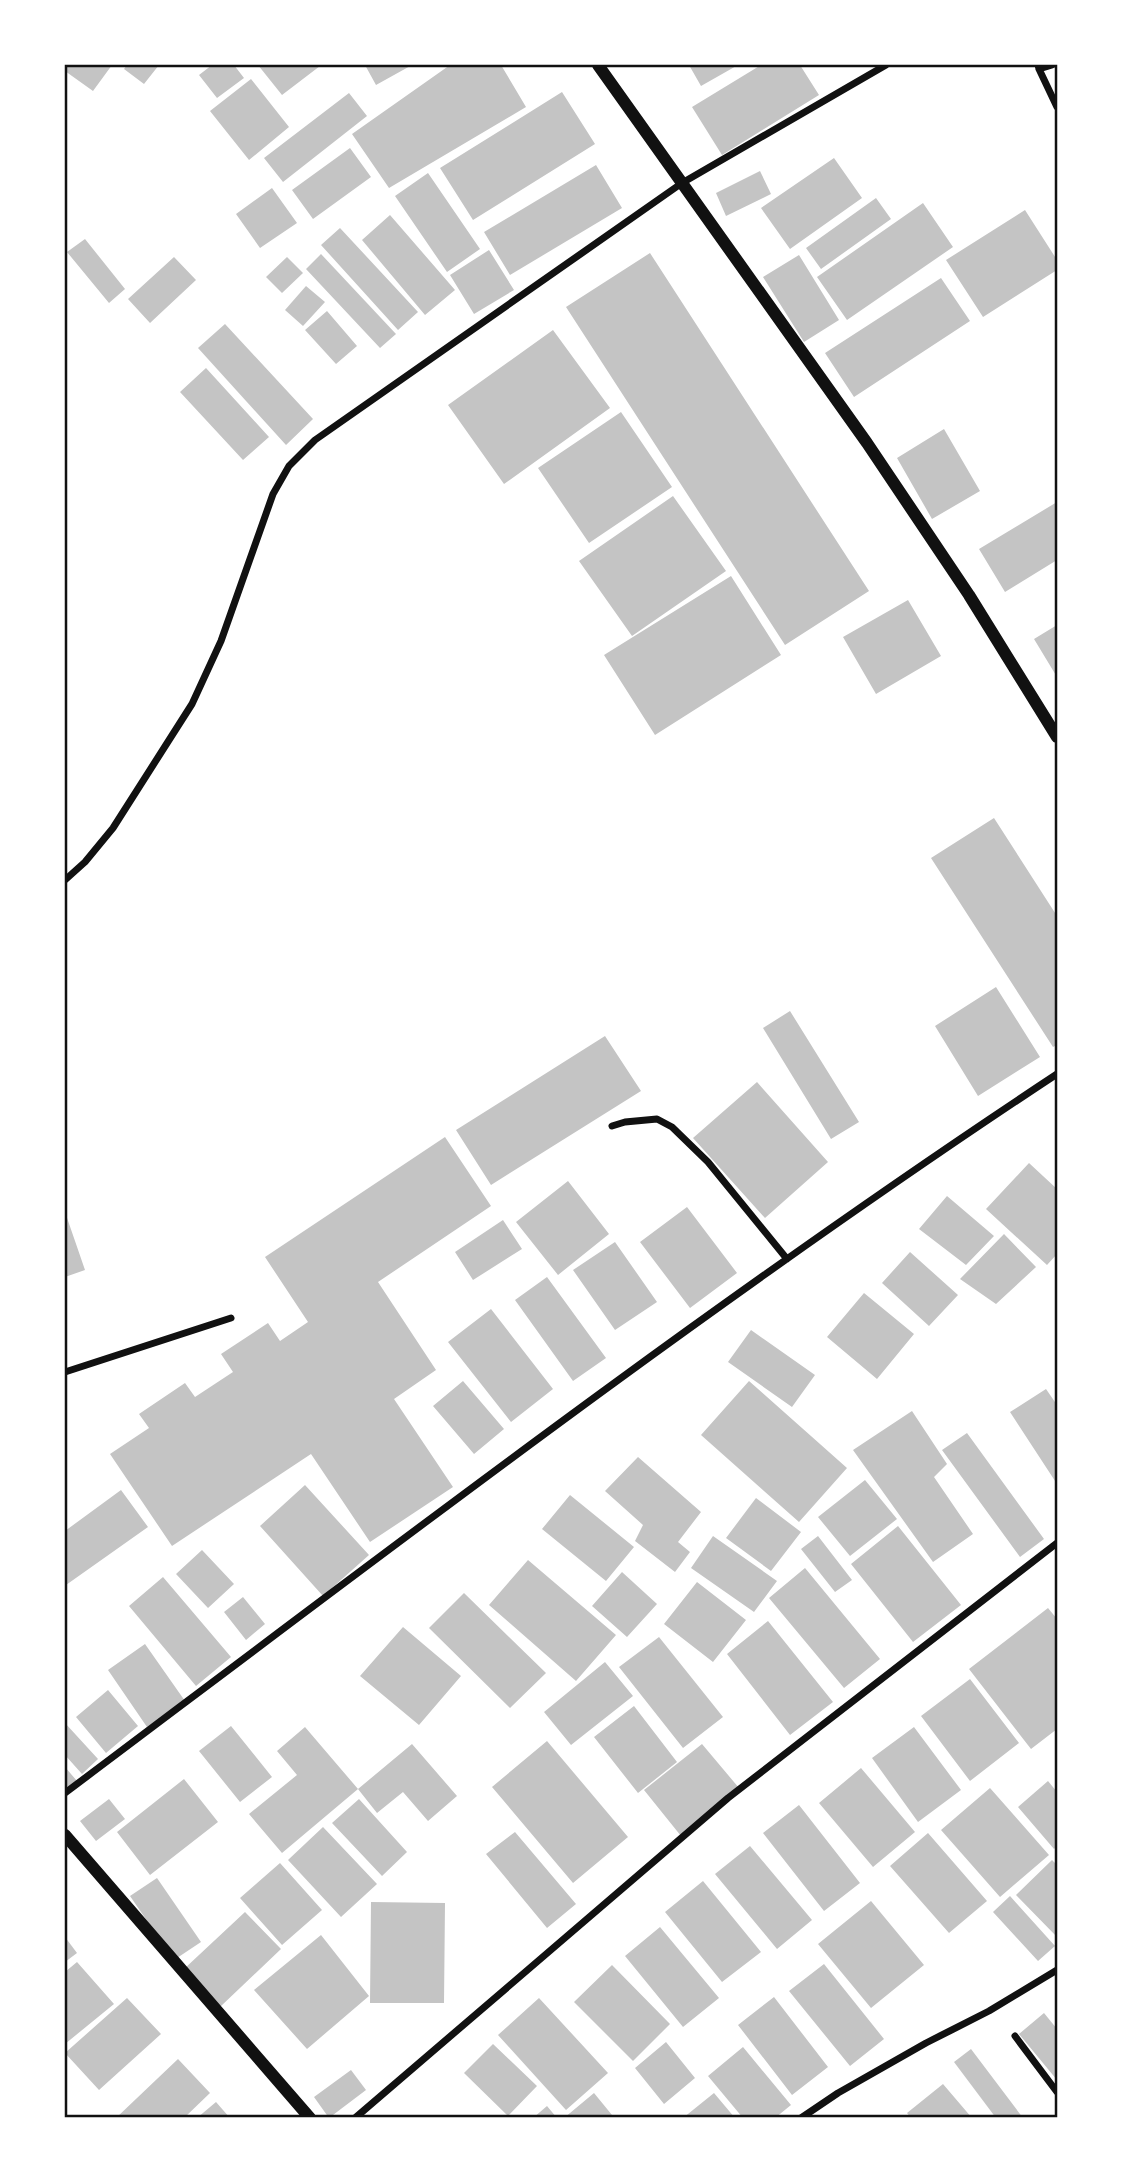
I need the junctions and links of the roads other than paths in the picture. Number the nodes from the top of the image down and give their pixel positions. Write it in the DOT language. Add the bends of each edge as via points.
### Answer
graph roads {
  1 [pos="598,65"];
  2 [pos="886,65"];
  3 [pos="1052,65"];
  4 [pos="1038,67"];
  5 [pos="1057,107"];
  6 [pos="682,183"];
  7 [pos="1057,737"];
  8 [pos="65,880"];
  9 [pos="1057,1074"];
  10 [pos="612,1126"];
  11 [pos="787,1259"];
  12 [pos="231,1318"];
  13 [pos="65,1372"];
  14 [pos="1057,1543"];
  15 [pos="65,1793"];
  16 [pos="65,1835"];
  17 [pos="1057,1970"];
  18 [pos="1015,2036"];
  19 [pos="1057,2092"];
  20 [pos="310,2118"];
  21 [pos="355,2118"];
  22 [pos="801,2118"];
  1 -- 6 [label="street"];
  2 -- 6 [label="street"];
  3 -- 4 [label="street"];
  4 -- 5 [label="street"];
  6 -- 7 [label="street" via="970,595"];
  6 -- 8 [label="street" via="315,439 289,466 273,494 221,641 192,704 113,828"];
  9 -- 11 [label="street"];
  10 -- 11 [label="street" via="657,1119 672,1127 708,1162"];
  11 -- 15 [label="street"];
  12 -- 13 [label="street"];
  14 -- 21 [label="street" via="719,1806"];
  16 -- 20 [label="street"];
  17 -- 22 [label="street"];
  18 -- 19 [label="street"];
}
